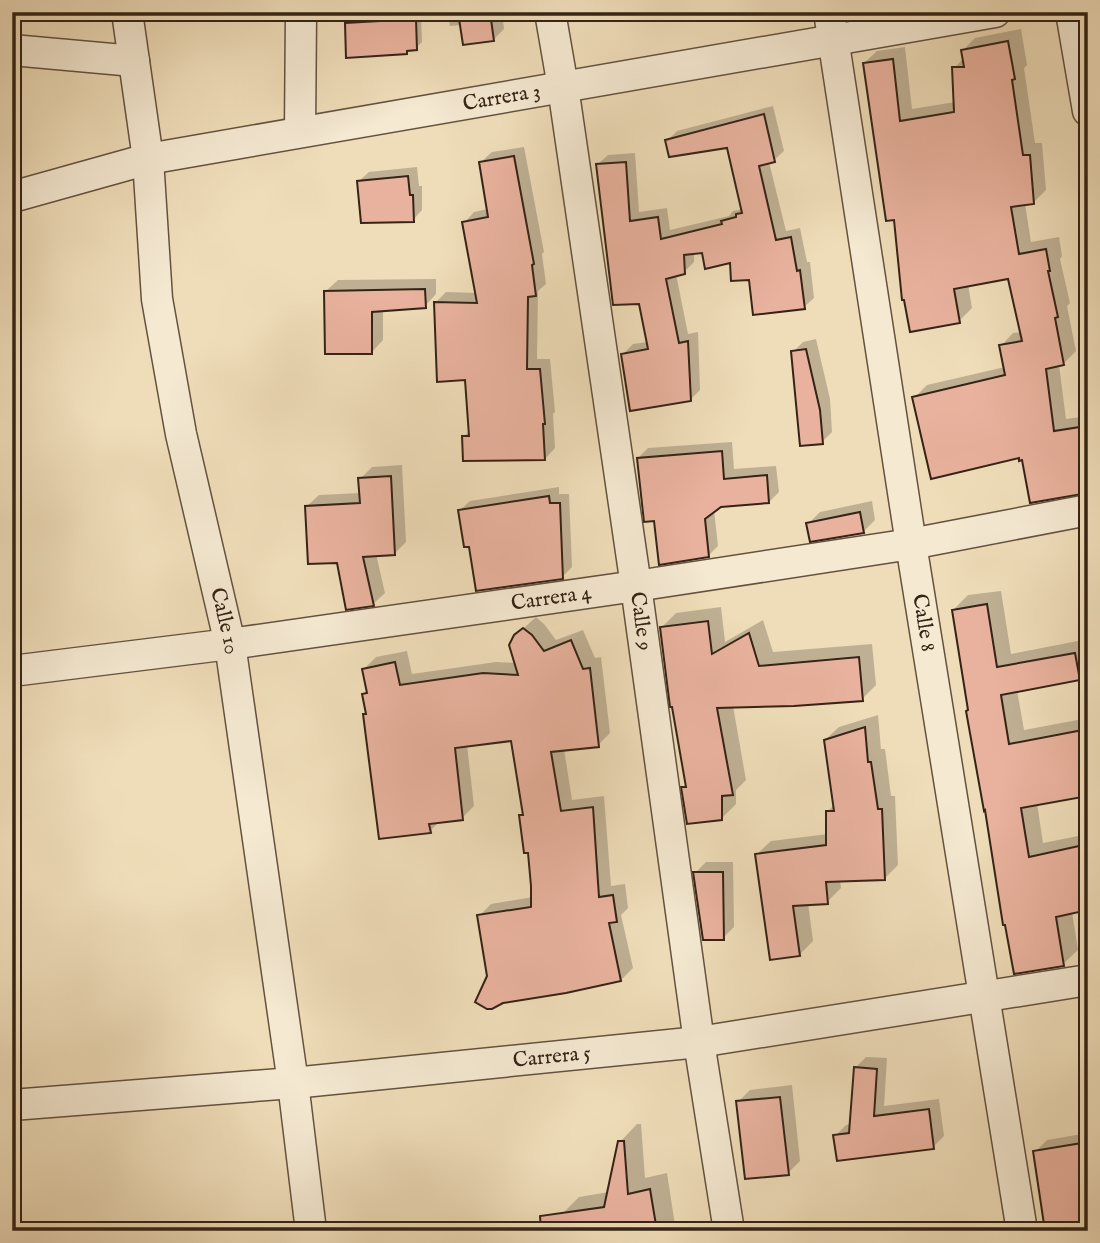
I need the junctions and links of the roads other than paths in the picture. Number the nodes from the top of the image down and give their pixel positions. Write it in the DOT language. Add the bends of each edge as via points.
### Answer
graph roads {
  1 [pos="127,12"];
  2 [pos="301,12"];
  3 [pos="550,12"];
  4 [pos="829,12"];
  5 [pos="995,12"];
  6 [pos="1072,12"];
  7 [pos="833,41"];
  8 [pos="12,50"];
  9 [pos="134,61"];
  10 [pos="563,87"];
  11 [pos="1088,111"];
  12 [pos="300,132"];
  13 [pos="148,159"];
  14 [pos="12,197"];
  15 [pos="1088,510"];
  16 [pos="911,544"];
  17 [pos="636,586"];
  18 [pos="230,644"];
  19 [pos="12,671"];
  20 [pos="1088,980"];
  21 [pos="984,997"];
  22 [pos="699,1042"];
  23 [pos="293,1083"];
  24 [pos="12,1105"];
  25 [pos="311,1231"];
  26 [pos="729,1231"];
  27 [pos="1022,1231"];
  1 -- 9 [label="street, Calle 10"];
  2 -- 12 [label="street"];
  3 -- 10 [label="street, Calle 9"];
  4 -- 7 [label="street, Calle 8"];
  5 -- 7 [label="street, Carrera 3"];
  6 -- 11 [label="street"];
  7 -- 10 [label="street, Carrera 3"];
  7 -- 16 [label="street, Calle 8"];
  8 -- 9 [label="street"];
  9 -- 13 [label="street, Calle 10"];
  10 -- 12 [label="street, Carrera 3"];
  10 -- 17 [label="street, Calle 9"];
  12 -- 13 [label="street, Carrera 3"];
  13 -- 14 [label="street, Carrera 3"];
  13 -- 18 [label="street, Calle 10" via="157,299 181,434"];
  15 -- 16 [label="street, Carrera 4"];
  16 -- 17 [label="street, Carrera 4"];
  16 -- 21 [label="street, Calle 8"];
  17 -- 18 [label="street, Carrera 4"];
  17 -- 22 [label="street, Calle 9"];
  18 -- 19 [label="street, Carrera 4"];
  18 -- 23 [label="street, Calle 10"];
  20 -- 21 [label="street, Carrera 5"];
  21 -- 22 [label="street, Carrera 5"];
  21 -- 27 [label="street, Calle 8"];
  22 -- 23 [label="street, Carrera 5"];
  22 -- 26 [label="street, Calle 9"];
  23 -- 24 [label="street, Carrera 5"];
  23 -- 25 [label="street, Calle 10"];
}
